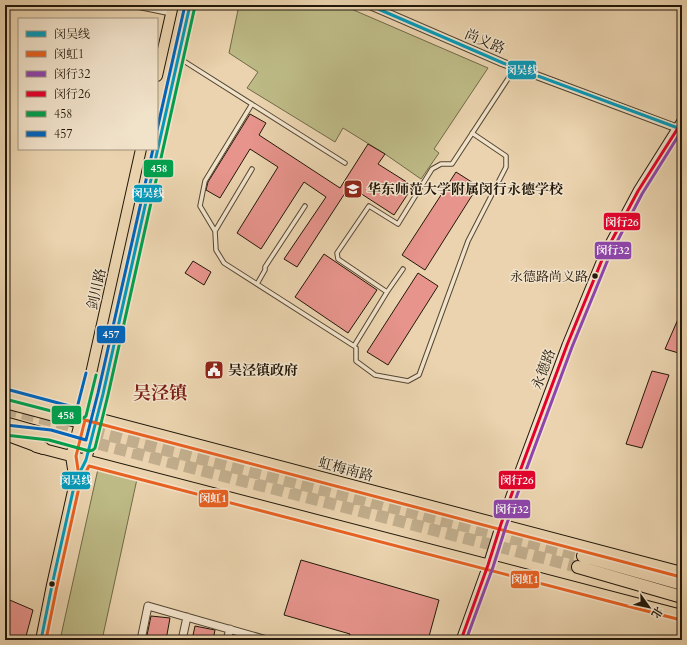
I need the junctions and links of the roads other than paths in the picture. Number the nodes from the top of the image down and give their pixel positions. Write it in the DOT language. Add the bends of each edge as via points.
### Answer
graph roads {
  1 [pos="137,5"];
  2 [pos="190,5"];
  3 [pos="370,5"];
  4 [pos="172,9"];
  5 [pos="178,58"];
  6 [pos="515,68"];
  7 [pos="158,72"];
  8 [pos="252,104"];
  9 [pos="681,126"];
  10 [pos="472,133"];
  11 [pos="158,147"];
  12 [pos="141,150"];
  13 [pos="157,150"];
  14 [pos="346,164"];
  15 [pos="252,169"];
  16 [pos="305,206"];
  17 [pos="215,231"];
  18 [pos="403,269"];
  19 [pos="257,284"];
  20 [pos="388,292"];
  21 [pos="356,348"];
  22 [pos="5,388"];
  23 [pos="5,394"];
  24 [pos="5,403"];
  25 [pos="48,405"];
  26 [pos="81,418"];
  27 [pos="5,422"];
  28 [pos="96,423"];
  29 [pos="5,430"];
  30 [pos="5,434"];
  31 [pos="50,434"];
  32 [pos="5,440"];
  33 [pos="74,441"];
  34 [pos="90,446"];
  35 [pos="44,448"];
  36 [pos="70,456"];
  37 [pos="86,460"];
  38 [pos="75,482"];
  39 [pos="501,524"];
  40 [pos="583,556"];
  41 [pos="488,565"];
  42 [pos="578,567"];
  43 [pos="682,572"];
  44 [pos="682,584"];
  45 [pos="682,597"];
  46 [pos="682,615"];
  47 [pos="187,617"];
  48 [pos="230,629"];
  49 [pos="41,640"];
  50 [pos="141,640"];
  51 [pos="182,640"];
  52 [pos="227,640"];
  53 [pos="267,640"];
  54 [pos="461,640"];
  1 -- 4 [label="street"];
  2 -- 5 [label="main road, 剑川路"];
  3 -- 6 [label="street, 尚义路"];
  4 -- 7 [label="main road"];
  5 -- 8 [label="lane"];
  5 -- 11 [label="main road, 剑川路"];
  6 -- 9 [label="street, 尚义路"];
  6 -- 10 [label="lane"];
  8 -- 14 [label="lane"];
  8 -- 17 [label="lane" via="205,181 200,206"];
  9 -- 39 [label="street, 永德路" via="638,191 604,255 567,346"];
  10 -- 20 [label="lane" via="452,164 441,164 432,169 398,224 368,206 337,253 338,259"];
  10 -- 21 [label="lane" via="506,156 506,167 468,241 419,375 408,381 374,375 356,361"];
  12 -- 26 [label="main road, 剑川路"];
  13 -- 28 [label="main road, 剑川路"];
  15 -- 17 [label="lane"];
  16 -- 19 [label="lane" via="265,267"];
  17 -- 19 [label="lane" via="216,250 224,263"];
  18 -- 20 [label="lane"];
  19 -- 20 [label="lane" via="354,346"];
  22 -- 25 [label="main road, 虹梅南路"];
  23 -- 25 [label="highway"];
  24 -- 26 [label="main road, 虹梅南路"];
  25 -- 26 [label="main road, 虹梅南路"];
  26 -- 28 [label="main road, 虹梅南路"];
  26 -- 33 [label="main road, 剑川路"];
  27 -- 31 [label="main road"];
  28 -- 34 [label="main road, 剑川路"];
  28 -- 39 [label="main road, 虹梅南路"];
  29 -- 31 [label="highway"];
  30 -- 35 [label="highway"];
  31 -- 33 [label="main road"];
  32 -- 35 [label="main road"];
  33 -- 34 [label="main road"];
  33 -- 36 [label="main road, 剑川路"];
  34 -- 37 [label="main road, 剑川路"];
  35 -- 36 [label="main road"];
  36 -- 37 [label="main road"];
  36 -- 38 [label="main road, 剑川路"];
  37 -- 38 [label="main road, 剑川路"];
  37 -- 41 [label="main road"];
  38 -- 49 [label="main road, 剑川路"];
  39 -- 41 [label="street, 永德路"];
  39 -- 43 [label="main road, 虹梅南路"];
  40 -- 44 [label="highway"];
  41 -- 46 [label="main road"];
  41 -- 54 [label="street, 永德路"];
  42 -- 45 [label="highway"];
  47 -- 48 [label="street"];
  47 -- 50 [label="street" via="148,606"];
  47 -- 51 [label="street"];
  48 -- 52 [label="street"];
  48 -- 53 [label="street"];
}
